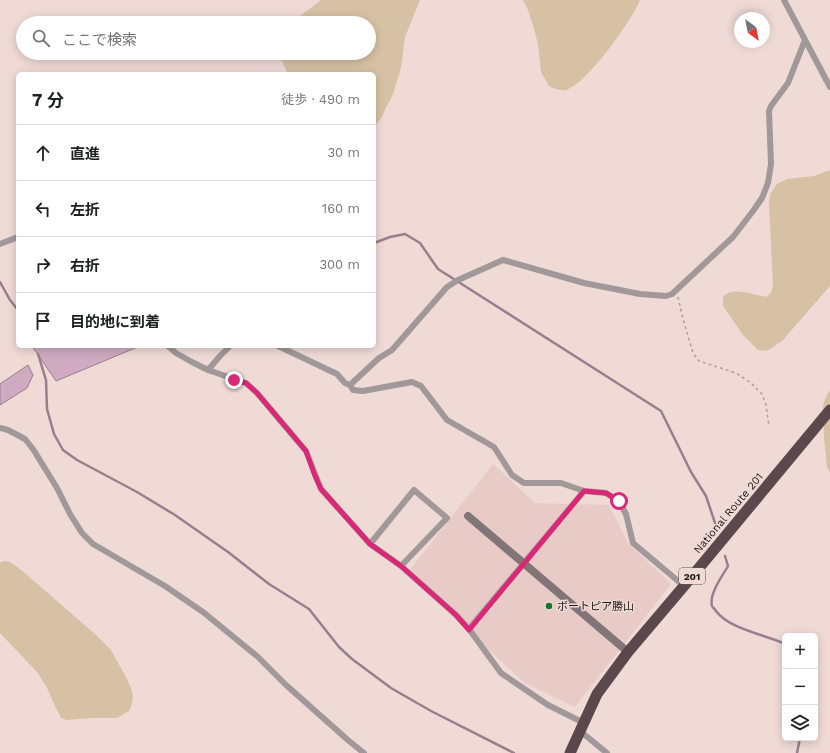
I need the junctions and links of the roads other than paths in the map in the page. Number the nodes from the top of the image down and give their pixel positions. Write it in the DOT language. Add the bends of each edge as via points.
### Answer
graph roads {
  1 [pos="784,0"];
  2 [pos="805,40"];
  3 [pos="830,87"];
  4 [pos="16,238"];
  5 [pos="0,244"];
  6 [pos="170,348"];
  7 [pos="228,348"];
  8 [pos="282,348"];
  9 [pos="208,370"];
  10 [pos="350,385"];
  11 [pos="830,410"];
  12 [pos="0,428"];
  13 [pos="584,491"];
  14 [pos="468,516"];
  15 [pos="370,544"];
  16 [pos="523,563"];
  17 [pos="401,566"];
  18 [pos="684,586"];
  19 [pos="469,630"];
  20 [pos="628,652"];
  21 [pos="582,727"];
  22 [pos="605,752"];
  23 [pos="364,753"];
  24 [pos="570,753"];
  1 -- 2 [label="street"];
  2 -- 3 [label="street"];
  2 -- 10 [label="street" via="788,83 769,111 771,164 762,198 733,237 672,294 640,294 584,283 503,260 447,287 392,350 379,358"];
  4 -- 5 [label="street"];
  6 -- 9 [label="street"];
  7 -- 9 [label="street"];
  8 -- 10 [label="street" via="337,374"];
  9 -- 15 [label="street" via="246,383 257,393 306,451 321,489"];
  10 -- 13 [label="street" via="353,390 363,391 412,382 421,386 447,420 494,447 512,475 524,483 561,483"];
  11 -- 18 [label="highway, National Route 201 / 201"];
  12 -- 23 [label="street" via="25,439 82,533 93,544 204,612"];
  13 -- 16 [label="street"];
  13 -- 18 [label="street" via="606,493 619,501 626,514 633,543"];
  14 -- 16 [label="street"];
  15 -- 17 [label="street"];
  15 -- 17 [label="street" via="414,490 447,518"];
  16 -- 19 [label="street"];
  16 -- 20 [label="street"];
  17 -- 19 [label="street" via="456,615"];
  18 -- 20 [label="highway, National Route 201 / 201"];
  19 -- 21 [label="street" via="501,673"];
  20 -- 21 [label="highway, National Route 201 / 201" via="597,694"];
  21 -- 22 [label="street"];
  21 -- 24 [label="highway, National Route 201 / 201"];
}
